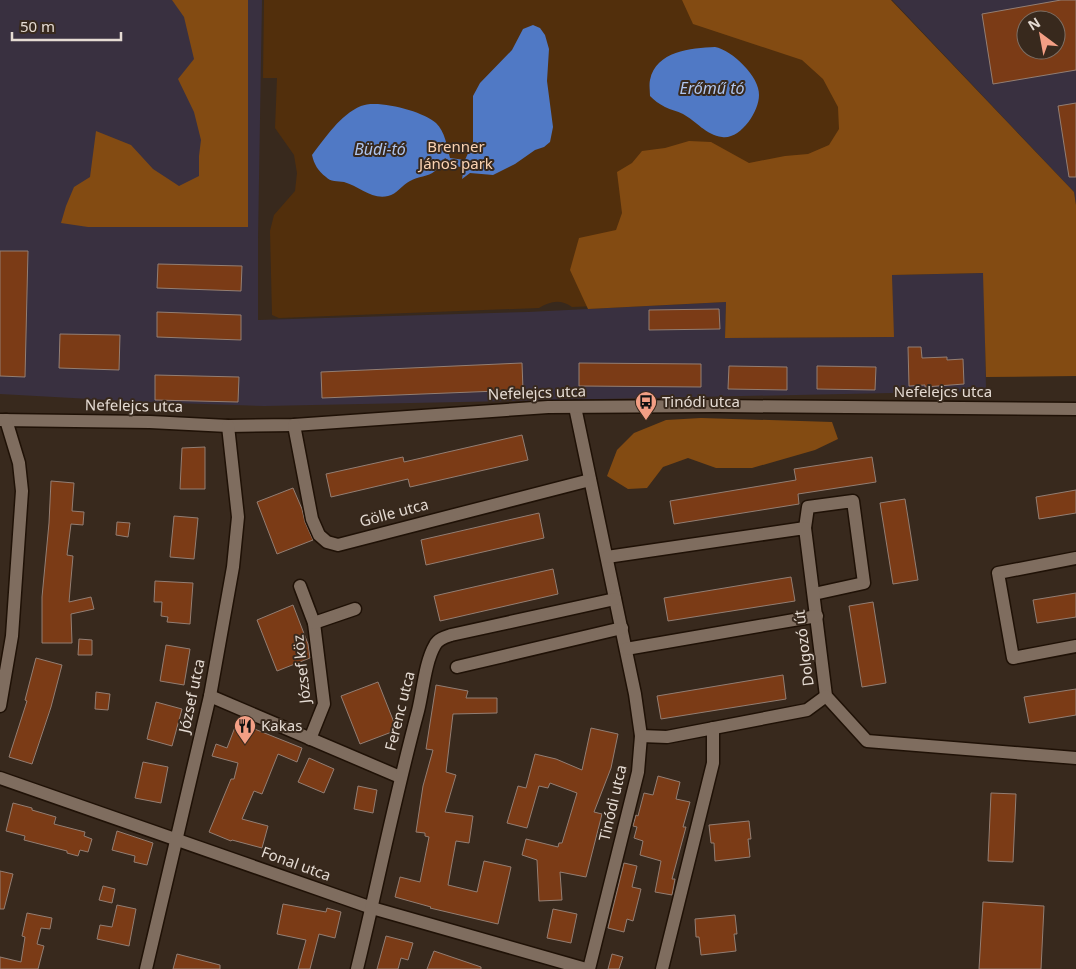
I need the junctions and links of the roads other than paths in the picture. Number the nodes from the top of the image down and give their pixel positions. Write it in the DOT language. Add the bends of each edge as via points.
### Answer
graph roads {
  1 [pos="575,407"];
  2 [pos="1076,409"];
  3 [pos="3,420"];
  4 [pos="294,425"];
  5 [pos="228,426"];
  6 [pos="590,480"];
  7 [pos="805,528"];
  8 [pos="606,557"];
  9 [pos="1076,558"];
  10 [pos="300,586"];
  11 [pos="814,594"];
  12 [pos="615,599"];
  13 [pos="356,608"];
  14 [pos="817,616"];
  15 [pos="314,623"];
  16 [pos="622,628"];
  17 [pos="1076,646"];
  18 [pos="626,649"];
  19 [pos="457,667"];
  20 [pos="210,696"];
  21 [pos="826,696"];
  22 [pos="0,706"];
  23 [pos="713,728"];
  24 [pos="641,736"];
  25 [pos="310,739"];
  26 [pos="1076,758"];
  27 [pos="400,777"];
  28 [pos="0,778"];
  29 [pos="176,839"];
  30 [pos="372,908"];
  31 [pos="146,969"];
  32 [pos="357,969"];
  33 [pos="588,969"];
  34 [pos="662,969"];
  1 -- 2 [label="street, Nefelejcs utca"];
  1 -- 4 [label="street, Nefelejcs utca"];
  1 -- 6 [label="street, Tinódi utca"];
  3 -- 5 [label="street, Nefelejcs utca"];
  3 -- 22 [label="street" via="19,463 22,491 12,636"];
  4 -- 5 [label="street, Nefelejcs utca"];
  4 -- 6 [label="street, Gölle utca" via="312,519 318,535 338,545"];
  5 -- 20 [label="street, József utca" via="238,518 233,568"];
  6 -- 8 [label="street, Tinódi utca"];
  7 -- 8 [label="street"];
  7 -- 11 [label="street, Dolgozó út"];
  7 -- 11 [label="street" via="808,506 853,501 864,583"];
  8 -- 12 [label="street, Tinódi utca"];
  9 -- 17 [label="street" via="998,573 1013,658"];
  10 -- 15 [label="street, József köz"];
  11 -- 14 [label="street, Dolgozó út"];
  12 -- 16 [label="street, Tinódi utca"];
  12 -- 27 [label="street, Ferenc utca" via="451,635 438,641 431,653"];
  13 -- 15 [label="street, József köz"];
  14 -- 18 [label="street"];
  14 -- 21 [label="street, Dolgozó út"];
  15 -- 25 [label="street, József köz" via="324,704"];
  16 -- 18 [label="street, Tinódi utca"];
  16 -- 19 [label="street"];
  18 -- 24 [label="street, Tinódi utca"];
  20 -- 25 [label="street"];
  20 -- 29 [label="street, József utca"];
  21 -- 23 [label="street" via="807,710"];
  21 -- 26 [label="street, Dolgozó út" via="867,741"];
  23 -- 24 [label="street" via="667,737"];
  23 -- 34 [label="street" via="713,763"];
  24 -- 33 [label="street, Tinódi utca" via="638,772"];
  25 -- 27 [label="street"];
  27 -- 30 [label="street, Ferenc utca"];
  28 -- 29 [label="street, Fonal utca"];
  29 -- 30 [label="street, Fonal utca"];
  29 -- 31 [label="street, József utca"];
  30 -- 32 [label="street, Ferenc utca"];
  30 -- 33 [label="street, Fonal utca"];
}
